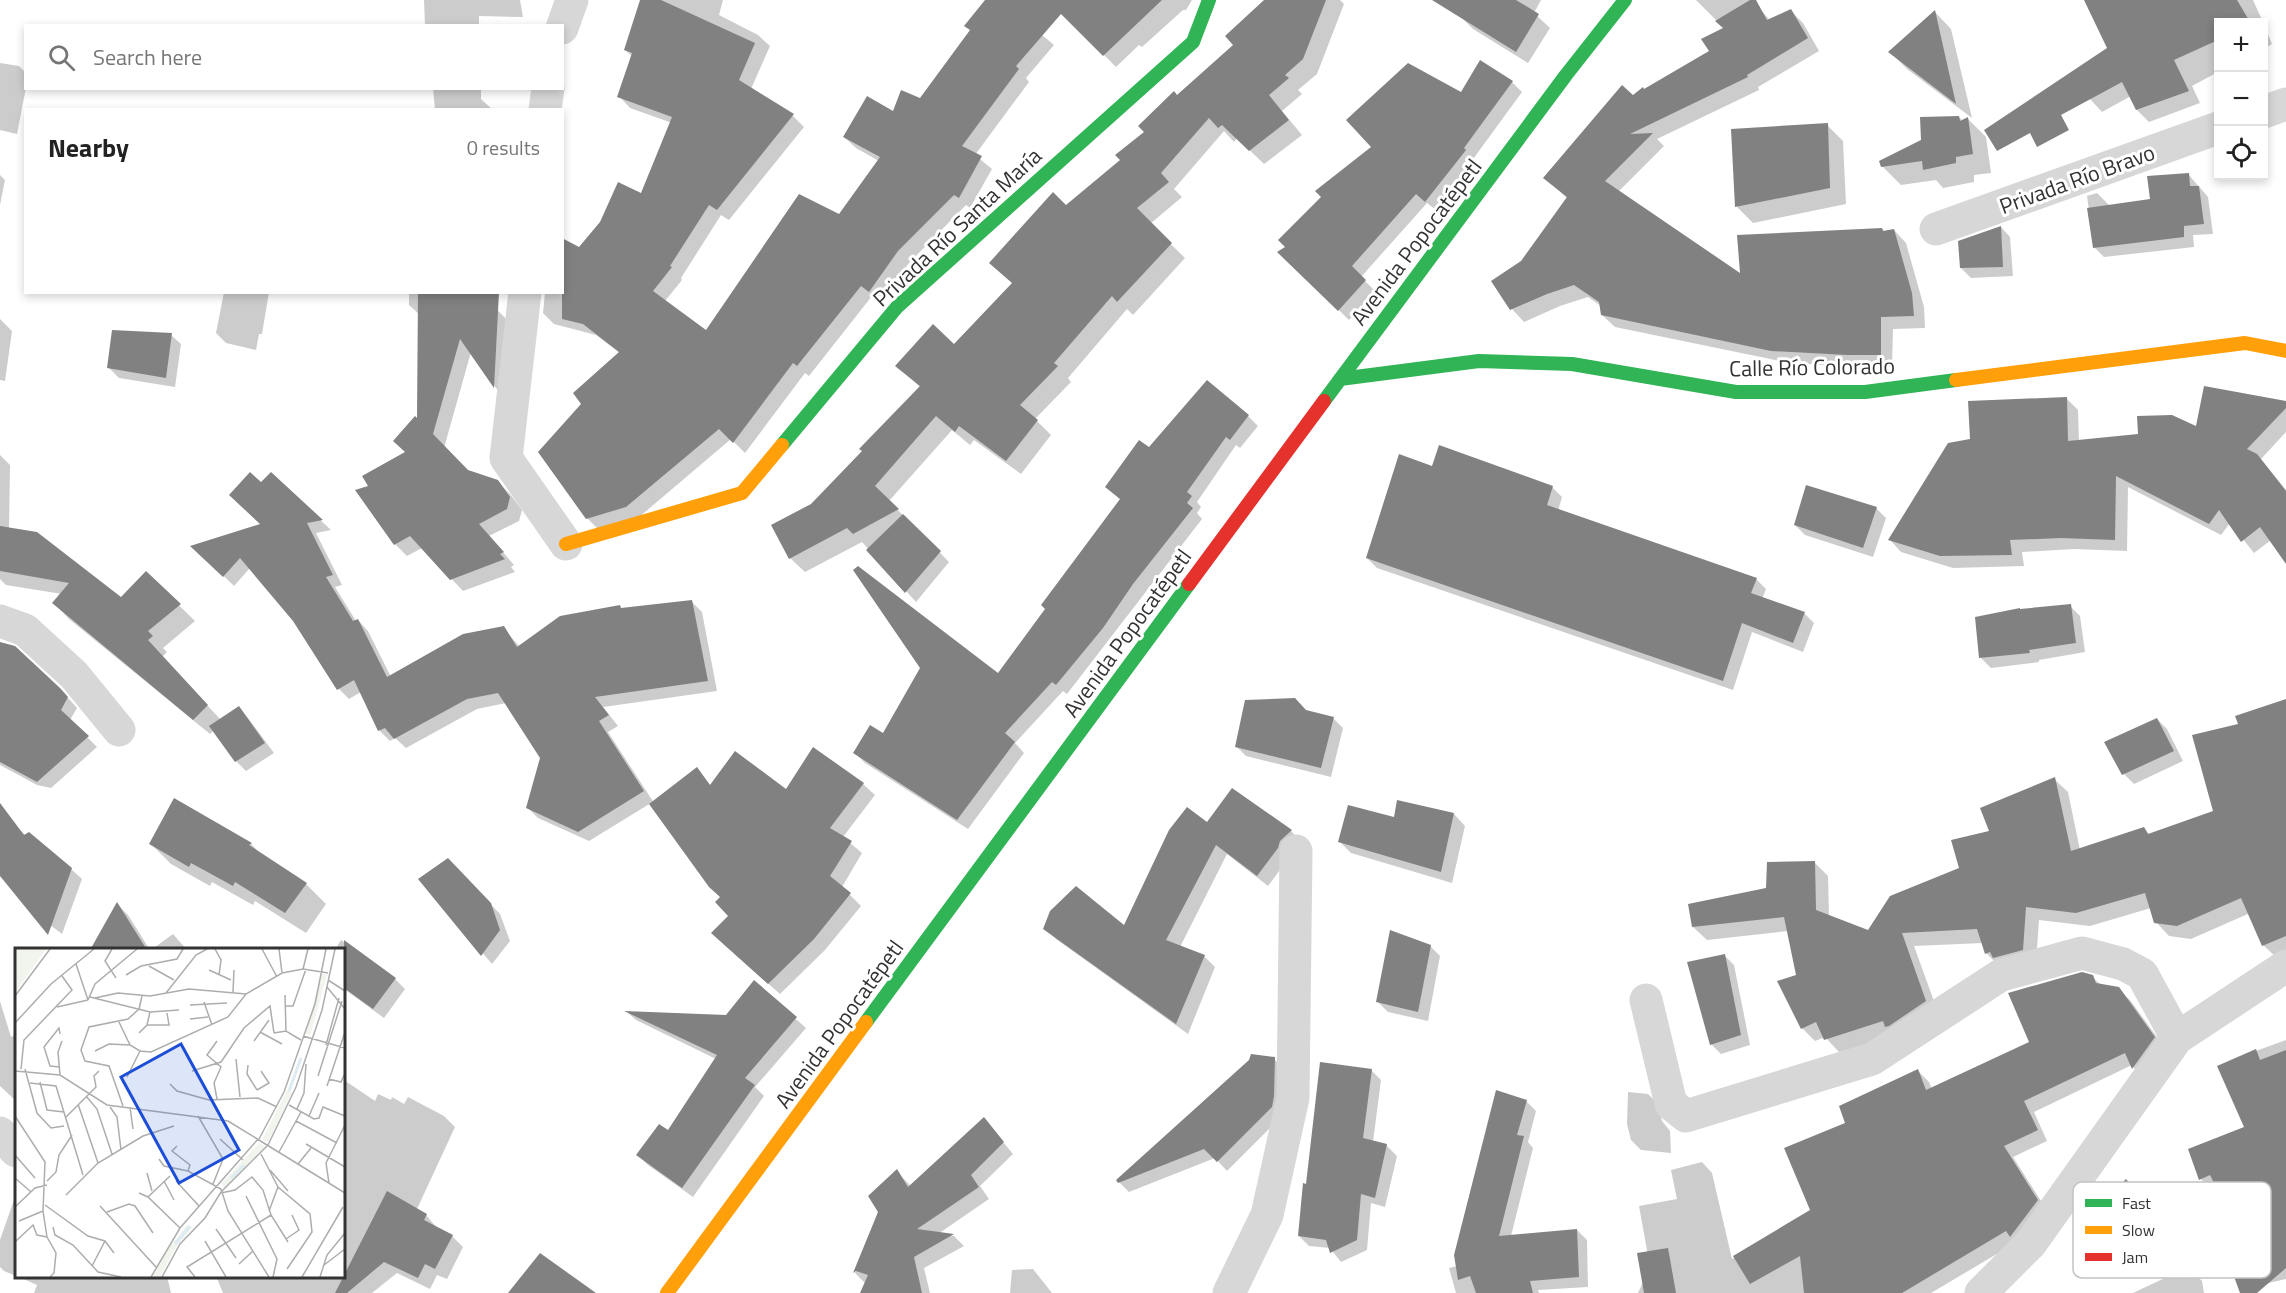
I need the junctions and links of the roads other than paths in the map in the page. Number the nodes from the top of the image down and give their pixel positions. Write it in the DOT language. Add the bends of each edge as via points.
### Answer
graph roads {
  1 [pos="572,0"];
  2 [pos="1209,0"];
  3 [pos="1625,0"];
  4 [pos="563,24"];
  5 [pos="548,90"];
  6 [pos="2286,104"];
  7 [pos="545,108"];
  8 [pos="2268,111"];
  9 [pos="2214,129"];
  10 [pos="1936,229"];
  11 [pos="525,294"];
  12 [pos="2286,351"];
  13 [pos="1340,380"];
  14 [pos="566,544"];
  15 [pos="0,621"];
  16 [pos="119,730"];
  17 [pos="1296,851"];
  18 [pos="2286,966"];
  19 [pos="1646,1000"];
  20 [pos="2177,1038"];
  21 [pos="0,1133"];
  22 [pos="15,1150"];
  23 [pos="2074,1182"];
  24 [pos="2073,1184"];
  25 [pos="667,1293"];
  26 [pos="1229,1293"];
  27 [pos="1981,1293"];
  1 -- 4 [label="street"];
  2 -- 14 [label="street, Privada Río Santa María" via="1193,42 897,307 742,493"];
  3 -- 13 [label="street, Avenida Popocatépetl"];
  5 -- 7 [label="street"];
  6 -- 8 [label="street"];
  9 -- 10 [label="street, Privada Río Bravo"];
  11 -- 14 [label="street" via="506,458"];
  12 -- 13 [label="street, Calle Río Colorado" via="2245,344 1865,392 1736,392 1572,364 1479,361"];
  13 -- 25 [label="street, Avenida Popocatépetl"];
  15 -- 16 [label="street" via="25,630 50,652"];
  17 -- 26 [label="street" via="1293,1098 1267,1215"];
  18 -- 20 [label="street"];
  19 -- 20 [label="street" via="1671,1104 1686,1116 1872,1059 2001,975 2082,953 2123,964 2142,974"];
  20 -- 23 [label="street"];
  21 -- 22 [label="street"];
  24 -- 27 [label="street" via="2031,1243"];
}
